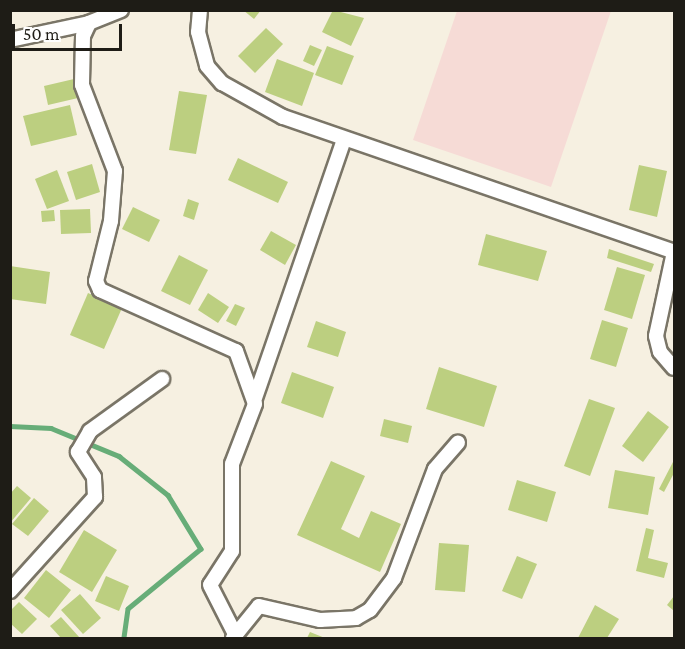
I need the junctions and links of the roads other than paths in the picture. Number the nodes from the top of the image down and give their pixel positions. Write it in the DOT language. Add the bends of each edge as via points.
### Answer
graph roads {
  1 [pos="121,10"];
  2 [pos="199,11"];
  3 [pos="89,23"];
  4 [pos="10,40"];
  5 [pos="344,139"];
  6 [pos="674,251"];
  7 [pos="675,368"];
  8 [pos="162,379"];
  9 [pos="255,398"];
  10 [pos="458,443"];
  11 [pos="10,591"];
  12 [pos="234,636"];
  1 -- 3 [label="street"];
  2 -- 5 [label="street" via="201,50 222,82 283,117"];
  3 -- 4 [label="street"];
  3 -- 9 [label="street" via="82,36 81,77 115,171 97,286 232,348"];
  5 -- 6 [label="street"];
  5 -- 9 [label="street"];
  6 -- 7 [label="street" via="656,336 660,352"];
  8 -- 11 [label="street" via="90,431 78,452 94,477 95,496"];
  9 -- 12 [label="street" via="232,464 232,551 210,585"];
  10 -- 12 [label="street" via="435,469 394,578 370,610 356,618 320,620 260,606"];
}
